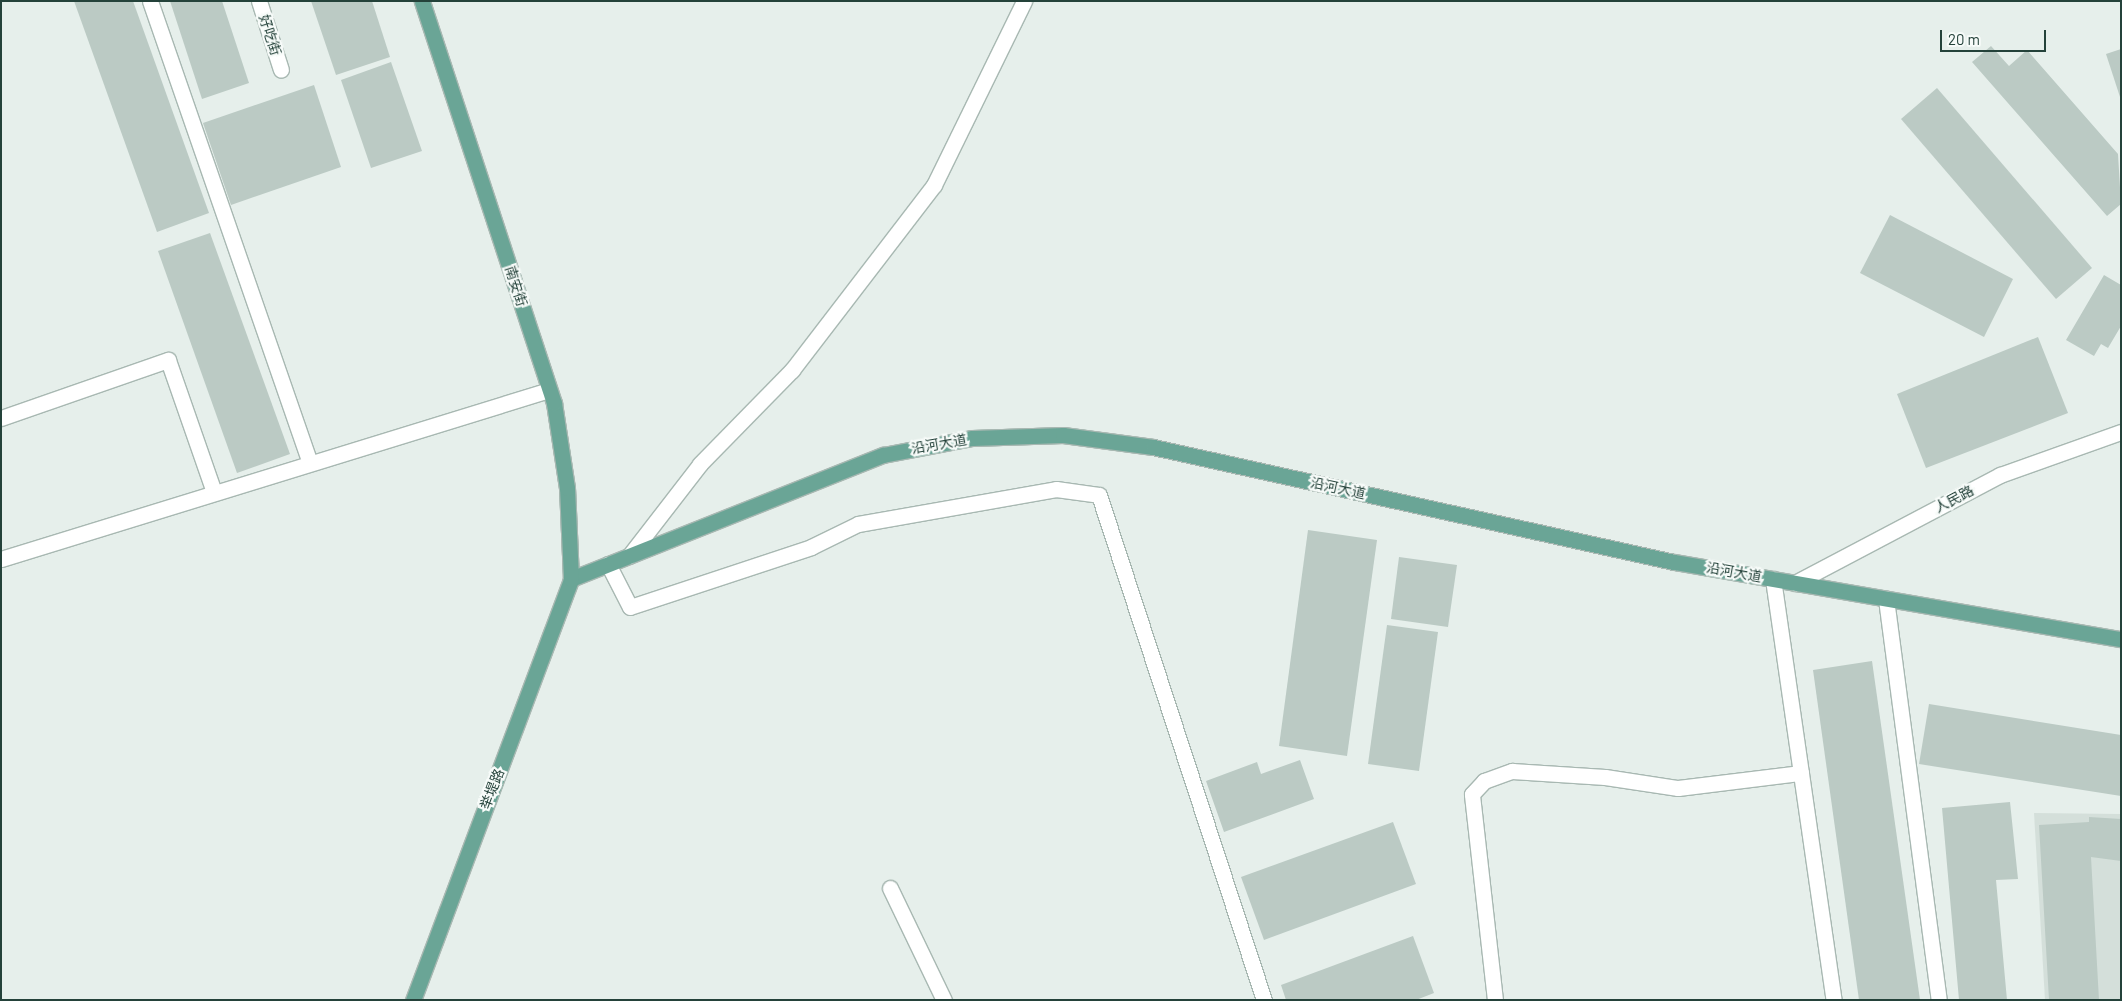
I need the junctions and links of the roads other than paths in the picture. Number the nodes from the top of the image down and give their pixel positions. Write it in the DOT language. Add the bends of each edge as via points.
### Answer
graph roads {
  1 [pos="150,1"];
  2 [pos="259,1"];
  3 [pos="422,1"];
  4 [pos="1024,1"];
  5 [pos="281,70"];
  6 [pos="549,390"];
  7 [pos="1,418"];
  8 [pos="2121,432"];
  9 [pos="309,461"];
  10 [pos="214,492"];
  11 [pos="629,556"];
  12 [pos="1,559"];
  13 [pos="608,564"];
  14 [pos="571,579"];
  15 [pos="1773,579"];
  16 [pos="1795,583"];
  17 [pos="1886,598"];
  18 [pos="2121,639"];
  19 [pos="1801,774"];
  20 [pos="890,888"];
  21 [pos="413,1000"];
  22 [pos="944,1000"];
  23 [pos="1264,1000"];
  24 [pos="1495,1000"];
  25 [pos="1834,1000"];
  26 [pos="1939,1000"];
  1 -- 9 [label="street"];
  2 -- 5 [label="street, 好吃街"];
  3 -- 6 [label="main road, 南安街"];
  4 -- 11 [label="street" via="934,185 792,370 700,464"];
  6 -- 9 [label="street"];
  6 -- 14 [label="main road, 南安街" via="567,488"];
  7 -- 10 [label="street" via="168,360"];
  8 -- 16 [label="street, 人民路" via="2000,475"];
  9 -- 10 [label="street"];
  10 -- 12 [label="street"];
  11 -- 13 [label="main road, 沿河大道"];
  11 -- 15 [label="main road, 沿河大道" via="883,455 972,438 1063,436 1153,447 1674,562"];
  13 -- 14 [label="main road, 沿河大道"];
  13 -- 23 [label="street" via="630,607 811,547 858,524 1056,489 1099,495"];
  14 -- 21 [label="main road, 举堤路"];
  15 -- 16 [label="main road, 沿河大道"];
  15 -- 19 [label="street"];
  16 -- 17 [label="main road, 沿河大道"];
  17 -- 18 [label="main road, 沿河大道"];
  17 -- 26 [label="street"];
  19 -- 24 [label="street" via="1678,788 1605,777 1512,771 1484,781 1472,794"];
  19 -- 25 [label="street"];
  20 -- 22 [label="street"];
}
